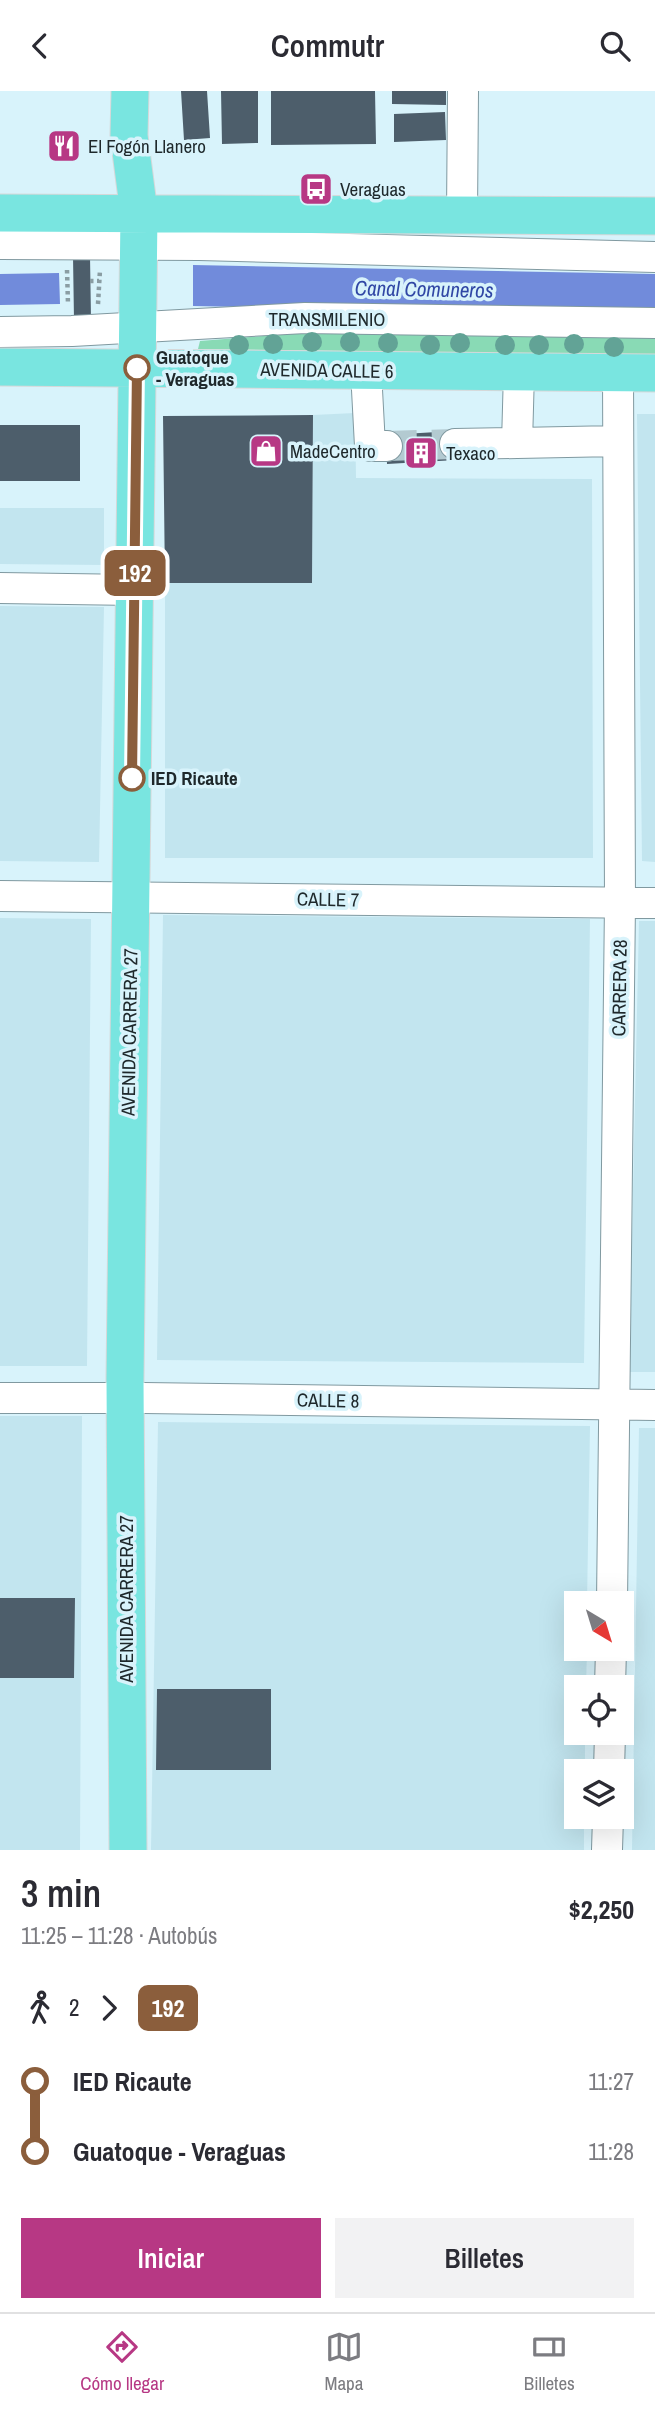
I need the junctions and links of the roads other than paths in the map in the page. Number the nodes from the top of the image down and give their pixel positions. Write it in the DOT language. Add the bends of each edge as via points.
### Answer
graph roads {
  1 [pos="130,91"];
  2 [pos="154,91"];
  3 [pos="463,91"];
  4 [pos="0,213"];
  5 [pos="461,215"];
  6 [pos="655,216"];
  7 [pos="139,229"];
  8 [pos="0,244"];
  9 [pos="655,257"];
  10 [pos="655,323"];
  11 [pos="138,326"];
  12 [pos="0,332"];
  13 [pos="0,367"];
  14 [pos="137,368"];
  15 [pos="366,371"];
  16 [pos="519,372"];
  17 [pos="618,373"];
  18 [pos="655,373"];
  19 [pos="617,441"];
  20 [pos="517,443"];
  21 [pos="455,444"];
  22 [pos="387,446"];
  23 [pos="0,588"];
  24 [pos="135,590"];
  25 [pos="0,896"];
  26 [pos="131,897"];
  27 [pos="620,902"];
  28 [pos="655,903"];
  29 [pos="0,1398"];
  30 [pos="125,1398"];
  31 [pos="615,1405"];
  32 [pos="655,1405"];
  33 [pos="612,1591"];
  34 [pos="608,1829"];
  35 [pos="128,1850"];
  36 [pos="607,1850"];
  1 -- 7 [label="main road, AVENIDA CARRERA 27" via="129,136"];
  2 -- 7 [label="main road, AVENIDA CARRERA 27" via="153,137"];
  3 -- 5 [label="street"];
  4 -- 7 [label="main road"];
  5 -- 6 [label="main road"];
  5 -- 7 [label="main road"];
  7 -- 8 [label="street"];
  7 -- 9 [label="street" via="199,245"];
  7 -- 11 [label="main road, AVENIDA CARRERA 27"];
  10 -- 11 [label="street, TRANSMILENIO" via="305,318"];
  11 -- 12 [label="street, TRANSMILENIO"];
  11 -- 14 [label="main road, AVENIDA CARRERA 27"];
  13 -- 14 [label="main road, AVENIDA CALLE 6"];
  14 -- 15 [label="main road, AVENIDA CALLE 6"];
  14 -- 24 [label="main road, AVENIDA CARRERA 27"];
  15 -- 16 [label="main road, AVENIDA CALLE 6"];
  15 -- 22 [label="street" via="370,446"];
  16 -- 17 [label="main road, AVENIDA CALLE 6"];
  16 -- 20 [label="street"];
  17 -- 18 [label="main road, AVENIDA CALLE 6"];
  17 -- 19 [label="street, CARRERA 28"];
  19 -- 20 [label="street"];
  19 -- 27 [label="street, CARRERA 28"];
  20 -- 21 [label="street"];
  23 -- 24 [label="street"];
  24 -- 26 [label="main road, AVENIDA CARRERA 27"];
  25 -- 26 [label="street, CALLE 7"];
  26 -- 27 [label="street, CALLE 7"];
  26 -- 30 [label="main road, AVENIDA CARRERA 27"];
  27 -- 28 [label="street, CALLE 7"];
  27 -- 31 [label="street, CARRERA 28"];
  29 -- 30 [label="street, CALLE 8"];
  30 -- 31 [label="street, CALLE 8"];
  30 -- 35 [label="main road, AVENIDA CARRERA 27"];
  31 -- 32 [label="street, CALLE 8"];
  31 -- 33 [label="street, CARRERA 28"];
  34 -- 36 [label="street"];
}
